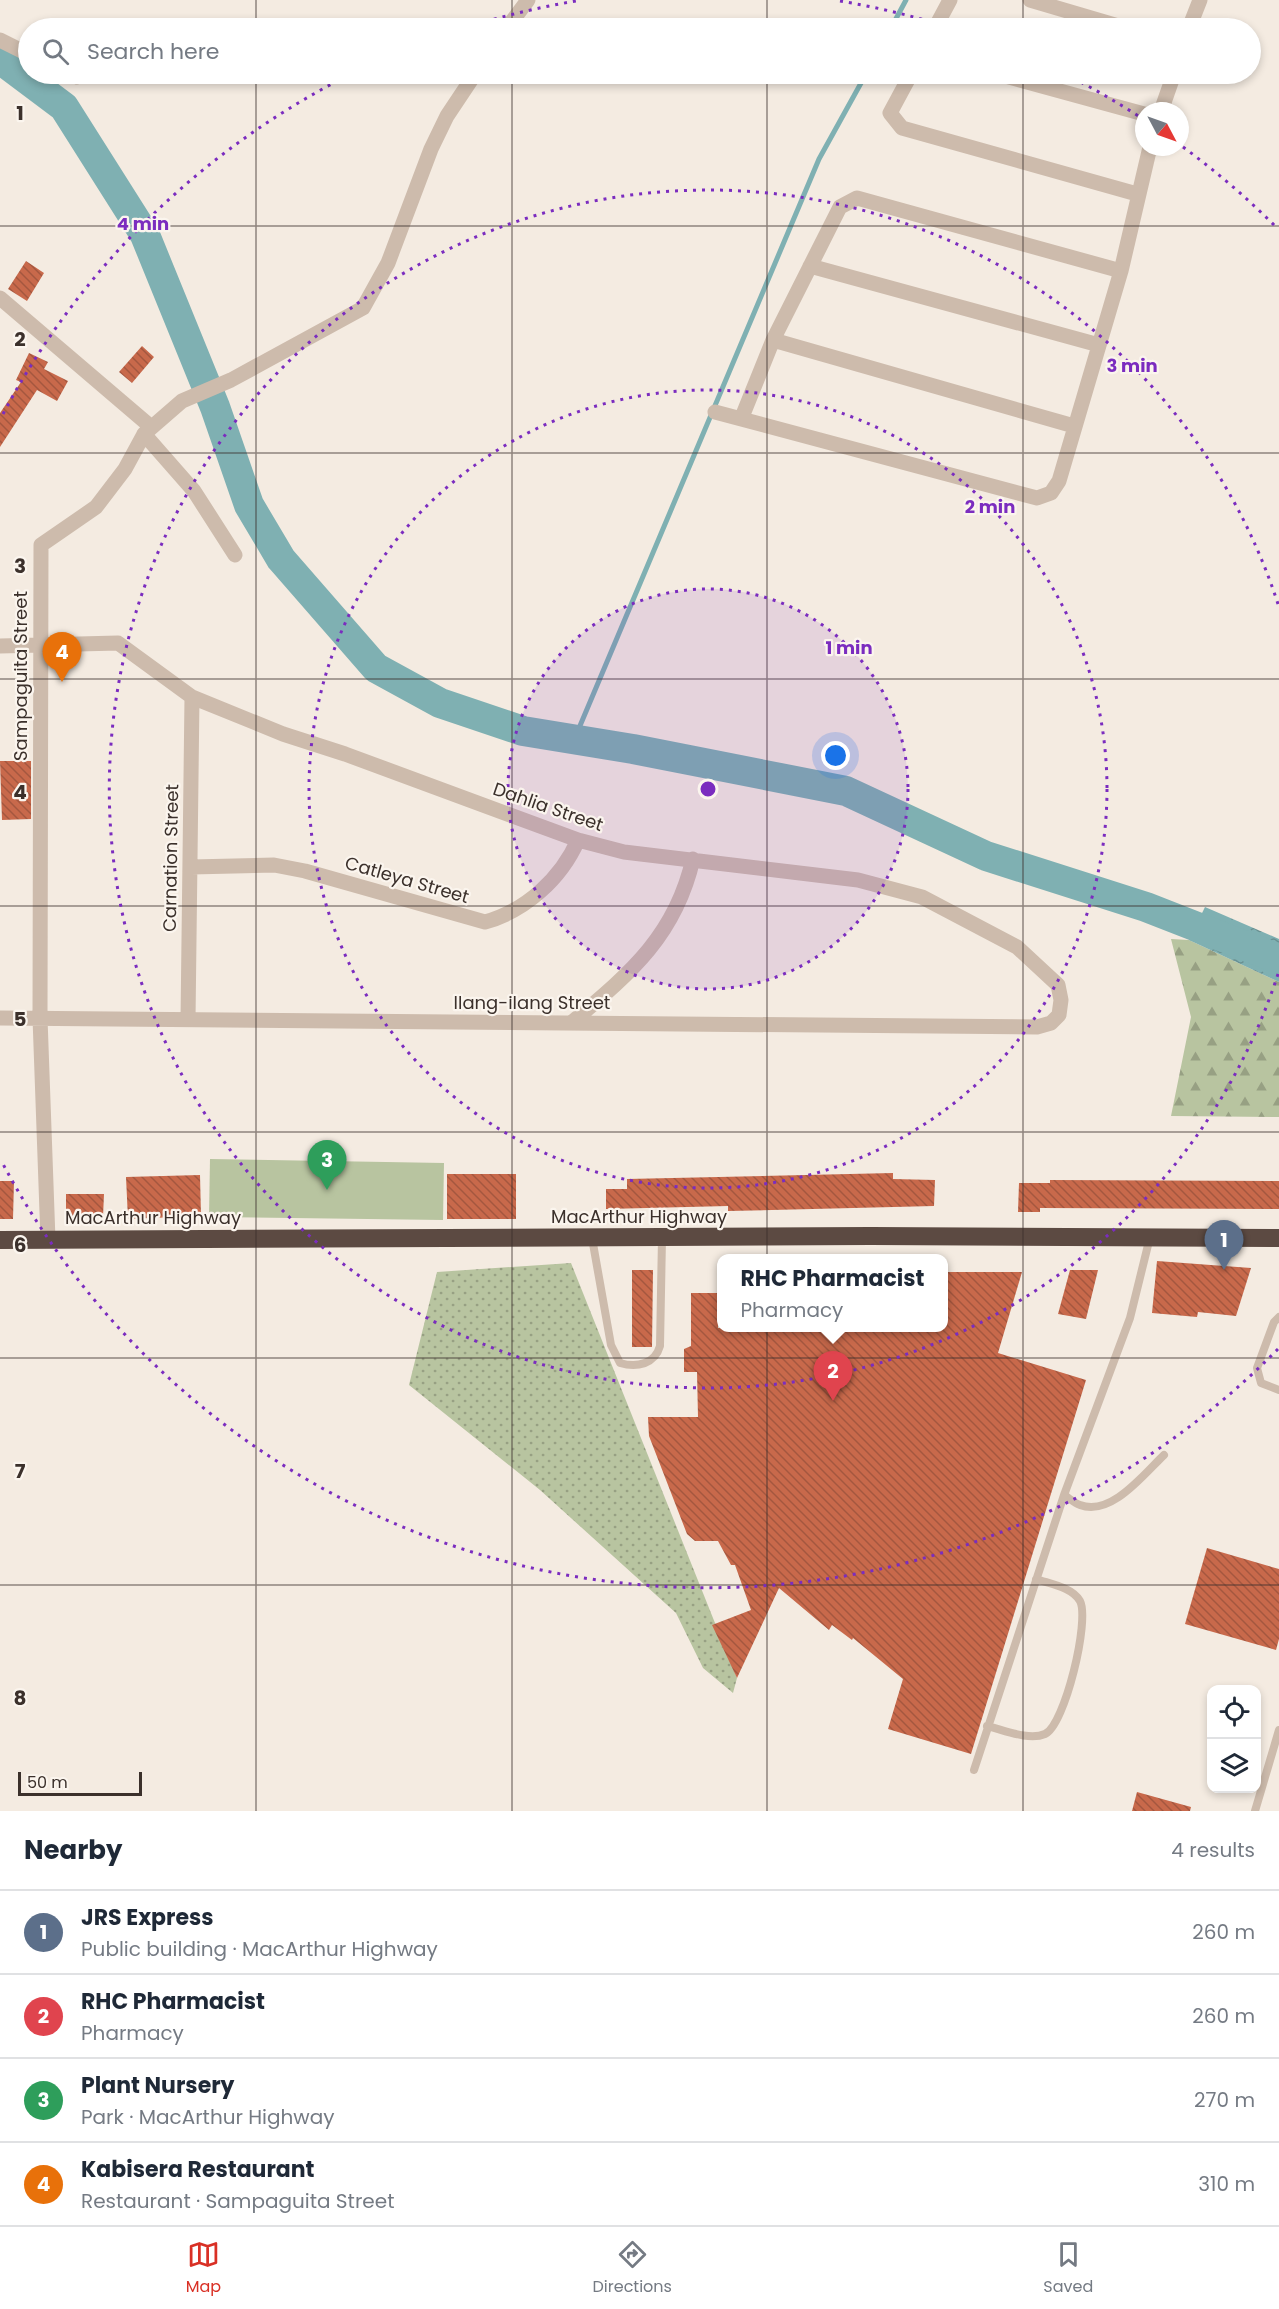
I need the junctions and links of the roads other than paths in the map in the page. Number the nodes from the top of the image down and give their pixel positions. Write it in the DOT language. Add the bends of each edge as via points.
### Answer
graph roads {
  1 [pos="528,0"];
  2 [pos="950,0"];
  3 [pos="1030,0"];
  4 [pos="1200,0"];
  5 [pos="514,18"];
  6 [pos="940,18"];
  7 [pos="1091,18"];
  8 [pos="1193,18"];
  9 [pos="0,40"];
  10 [pos="18,49"];
  11 [pos="469,84"];
  12 [pos="905,84"];
  13 [pos="1034,84"];
  14 [pos="1170,84"];
  15 [pos="1164,102"];
  16 [pos="1135,112"];
  17 [pos="1148,156"];
  18 [pos="1137,194"];
  19 [pos="810,266"];
  20 [pos="1121,271"];
  21 [pos="0,298"];
  22 [pos="773,340"];
  23 [pos="1099,345"];
  24 [pos="715,412"];
  25 [pos="742,417"];
  26 [pos="1074,426"];
  27 [pos="147,430"];
  28 [pos="235,555"];
  29 [pos="0,646"];
  30 [pos="41,646"];
  31 [pos="192,697"];
  32 [pos="578,840"];
  33 [pos="693,859"];
  34 [pos="191,867"];
  35 [pos="1059,1015"];
  36 [pos="0,1018"];
  37 [pos="40,1018"];
  38 [pos="188,1020"];
  39 [pos="571,1023"];
  40 [pos="1150,1236"];
  41 [pos="592,1238"];
  42 [pos="662,1238"];
  43 [pos="1279,1238"];
  44 [pos="0,1240"];
  45 [pos="48,1240"];
  46 [pos="1279,1317"];
  47 [pos="1279,1390"];
  48 [pos="1164,1455"];
  49 [pos="1064,1495"];
  50 [pos="1036,1579"];
  51 [pos="987,1726"];
  52 [pos="1279,1730"];
  53 [pos="974,1770"];
  54 [pos="1255,1811"];
  1 -- 5 [label="street"];
  2 -- 6 [label="street"];
  3 -- 7 [label="street"];
  4 -- 8 [label="street"];
  9 -- 10 [label="street"];
  11 -- 27 [label="street, Sampaguita Street" via="439,133 388,263 363,308 226,383 182,401"];
  12 -- 18 [label="street" via="890,114 902,128"];
  13 -- 16 [label="street"];
  14 -- 15 [label="street"];
  17 -- 18 [label="street"];
  18 -- 20 [label="street"];
  19 -- 20 [label="street" via="840,207 857,198"];
  19 -- 22 [label="street"];
  19 -- 23 [label="street"];
  20 -- 23 [label="street"];
  21 -- 27 [label="street"];
  22 -- 25 [label="street"];
  22 -- 26 [label="street"];
  23 -- 26 [label="street"];
  24 -- 25 [label="street"];
  25 -- 26 [label="street" via="1037,498 1051,494 1059,481"];
  27 -- 28 [label="street" via="194,491"];
  27 -- 30 [label="street, Sampaguita Street" via="125,469 96,507 41,545"];
  29 -- 30 [label="street, Dahlia Street"];
  30 -- 31 [label="street, Dahlia Street" via="118,643"];
  30 -- 37 [label="street, Sampaguita Street"];
  31 -- 32 [label="street, Dahlia Street" via="283,734"];
  31 -- 34 [label="street, Carnation Street"];
  32 -- 33 [label="street, Dahlia Street" via="624,852"];
  32 -- 34 [label="street, Catleya Street" via="543,888 521,908 484,922 274,865"];
  33 -- 35 [label="street, Dahlia Street" via="848,878 922,897 1017,947 1042,968 1058,985"];
  33 -- 39 [label="street" via="681,900 643,959"];
  34 -- 38 [label="street, Carnation Street"];
  35 -- 39 [label="street, Ilang-ilang Street" via="1051,1023 1036,1027"];
  36 -- 37 [label="street, Ilang-ilang Street"];
  37 -- 38 [label="street, Ilang-ilang Street"];
  37 -- 45 [label="street, Sampaguita Street"];
  38 -- 39 [label="street, Ilang-ilang Street"];
  40 -- 42 [label="highway, MacArthur Highway"];
  40 -- 43 [label="highway, MacArthur Highway"];
  40 -- 49 [label="lane" via="1130,1318"];
  41 -- 42 [label="highway, MacArthur Highway"];
  41 -- 42 [label="lane" via="611,1345 620,1363 626,1365 650,1362 660,1346"];
  41 -- 45 [label="highway, MacArthur Highway"];
  44 -- 45 [label="highway, MacArthur Highway"];
  46 -- 47 [label="lane" via="1257,1368 1261,1383"];
  48 -- 49 [label="lane" via="1117,1499 1100,1506 1081,1506"];
  49 -- 50 [label="lane"];
  50 -- 51 [label="lane"];
  50 -- 51 [label="lane" via="1071,1592 1080,1601 1085,1616 1071,1681 1052,1730 1043,1735 1029,1736"];
  51 -- 53 [label="lane"];
  52 -- 54 [label="lane"];
}
